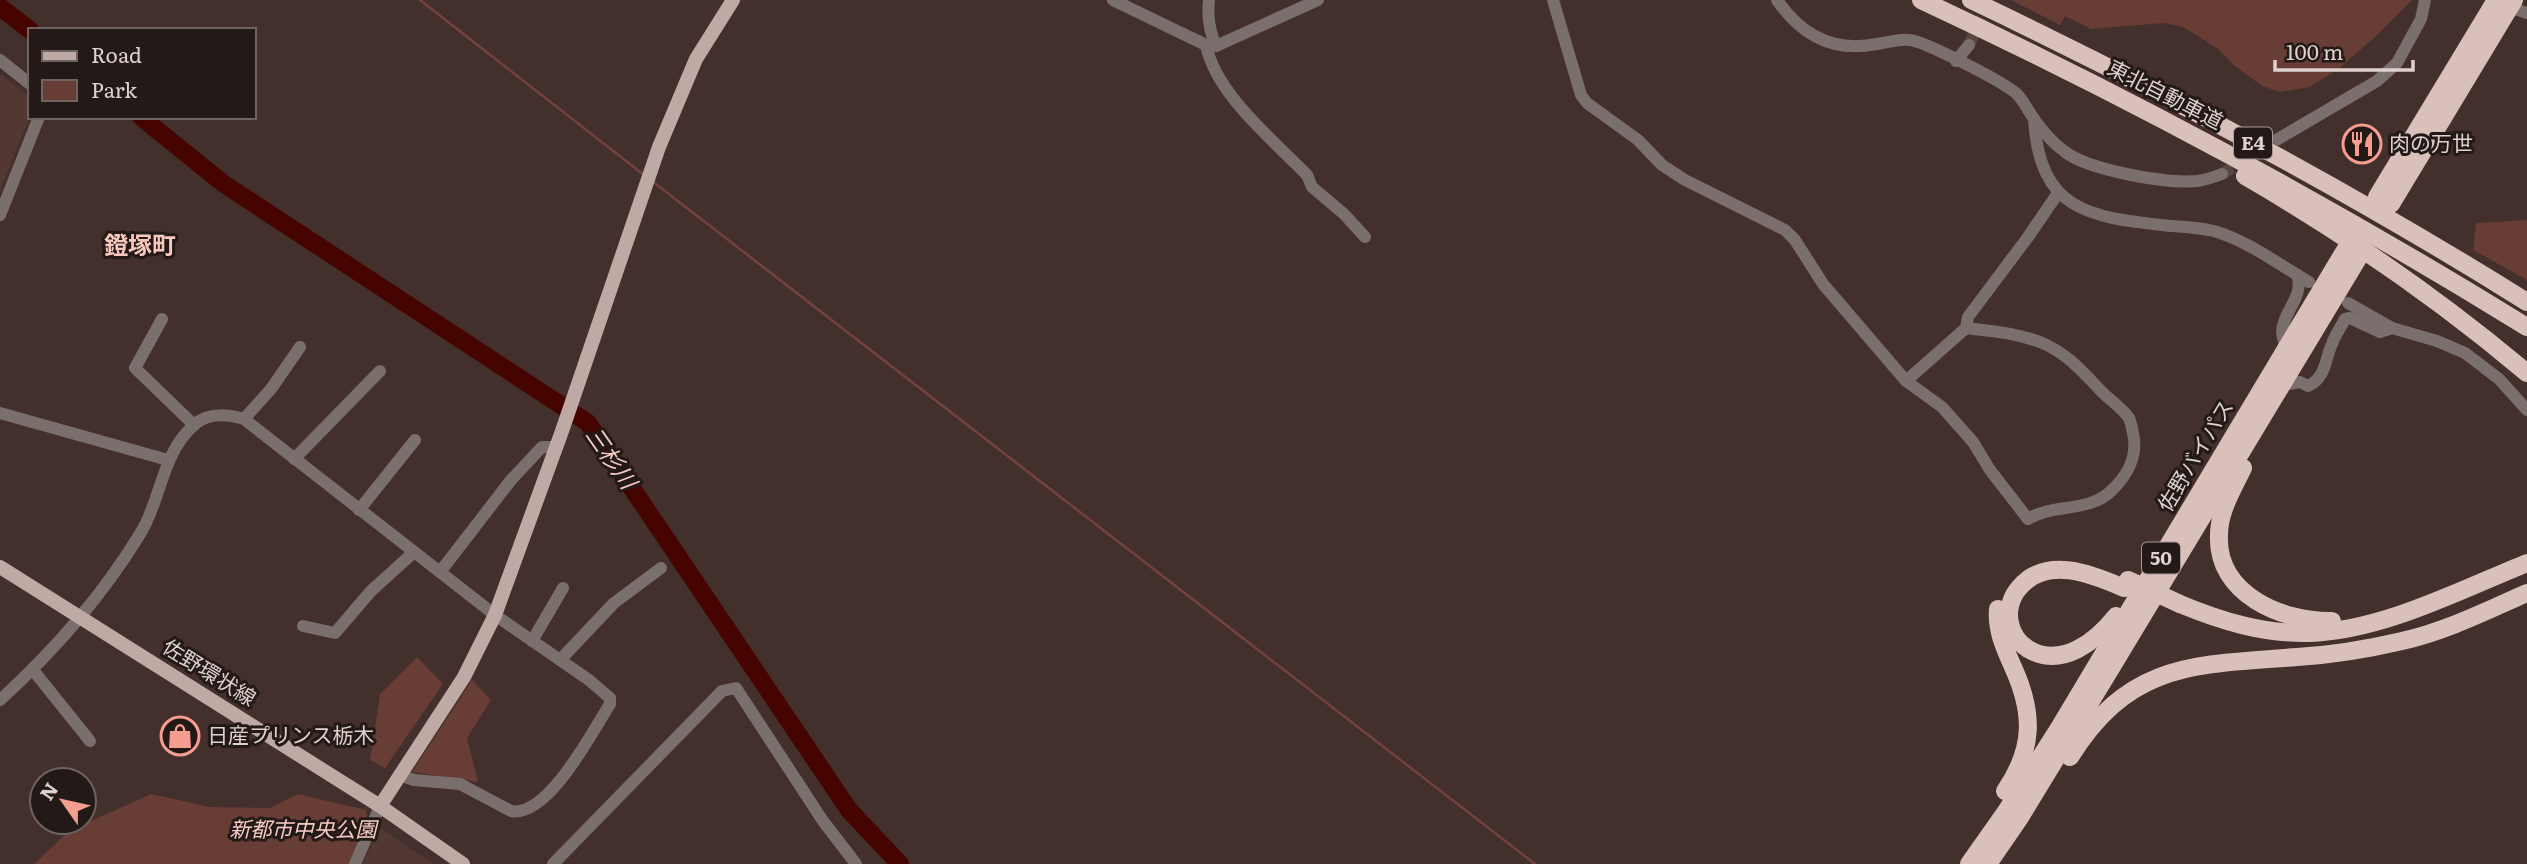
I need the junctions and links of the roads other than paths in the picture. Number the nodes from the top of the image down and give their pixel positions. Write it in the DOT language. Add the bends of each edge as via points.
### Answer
graph roads {
  1 [pos="733,0"];
  2 [pos="1113,0"];
  3 [pos="1209,0"];
  4 [pos="1318,0"];
  5 [pos="1553,0"];
  6 [pos="1777,0"];
  7 [pos="1921,0"];
  8 [pos="1971,0"];
  9 [pos="2425,0"];
  10 [pos="2505,4"];
  11 [pos="1211,45"];
  12 [pos="1969,45"];
  13 [pos="0,60"];
  14 [pos="1956,61"];
  15 [pos="2081,77"];
  16 [pos="28,81"];
  17 [pos="37,119"];
  18 [pos="2034,119"];
  19 [pos="2278,139"];
  20 [pos="2222,174"];
  21 [pos="2058,193"];
  22 [pos="2384,200"];
  23 [pos="0,215"];
  24 [pos="1365,237"];
  25 [pos="2527,302"];
  26 [pos="2348,303"];
  27 [pos="162,319"];
  28 [pos="2527,327"];
  29 [pos="1966,328"];
  30 [pos="2392,328"];
  31 [pos="300,346"];
  32 [pos="2286,350"];
  33 [pos="380,371"];
  34 [pos="2527,373"];
  35 [pos="1906,381"];
  36 [pos="2282,385"];
  37 [pos="2270,404"];
  38 [pos="2527,410"];
  39 [pos="0,413"];
  40 [pos="244,419"];
  41 [pos="194,425"];
  42 [pos="415,440"];
  43 [pos="2230,442"];
  44 [pos="556,447"];
  45 [pos="294,459"];
  46 [pos="168,460"];
  47 [pos="359,510"];
  48 [pos="414,552"];
  49 [pos="2527,563"];
  50 [pos="0,567"];
  51 [pos="662,568"];
  52 [pos="440,572"];
  53 [pos="2126,584"];
  54 [pos="564,588"];
  55 [pos="2527,593"];
  56 [pos="2176,608"];
  57 [pos="495,615"];
  58 [pos="81,618"];
  59 [pos="2387,618"];
  60 [pos="303,626"];
  61 [pos="532,641"];
  62 [pos="2377,645"];
  63 [pos="560,660"];
  64 [pos="33,670"];
  65 [pos="0,700"];
  66 [pos="90,741"];
  67 [pos="399,775"];
  68 [pos="380,806"];
  69 [pos="2019,819"];
  70 [pos="355,864"];
  71 [pos="463,864"];
  72 [pos="553,864"];
  73 [pos="856,864"];
  74 [pos="1956,864"];
  75 [pos="1969,864"];
  76 [pos="1988,864"];
  1 -- 44 [label="main road" via="692,68 655,161"];
  2 -- 11 [label="street"];
  3 -- 11 [label="street"];
  4 -- 11 [label="street"];
  5 -- 35 [label="street" via="1587,103 1685,180 1785,230 1823,284"];
  6 -- 14 [label="street" via="1801,29 1831,43 1856,47 1900,39"];
  7 -- 15 [label="highway, 東北自動車道 / E4"];
  8 -- 25 [label="highway, 東北自動車道 / E4" via="2250,141"];
  9 -- 19 [label="street" via="2421,19 2391,70"];
  10 -- 22 [label="highway"];
  11 -- 24 [label="street" via="1209,60 1223,88 1307,175 1312,187"];
  12 -- 14 [label="street"];
  13 -- 16 [label="street"];
  14 -- 18 [label="street" via="2018,94"];
  15 -- 28 [label="highway, 東北自動車道 / E4" via="2316,202"];
  15 -- 34 [label="highway" via="2368,252"];
  17 -- 23 [label="street"];
  18 -- 20 [label="street" via="2064,152 2080,161 2157,180 2200,181"];
  18 -- 21 [label="street" via="2041,162"];
  21 -- 29 [label="street" via="1968,317"];
  21 -- 32 [label="street" via="2071,204 2115,219 2213,231 2238,240 2303,279 2282,332"];
  26 -- 30 [label="street"];
  27 -- 41 [label="street" via="135,368"];
  29 -- 35 [label="street"];
  29 -- 35 [label="street" via="2022,337 2064,354 2130,419 2133,463 2112,491 2092,503 2038,512 2028,519 1973,442 1942,407"];
  30 -- 36 [label="street" via="2380,332 2345,319 2315,383"];
  30 -- 38 [label="street" via="2465,353 2499,379"];
  31 -- 40 [label="street"];
  32 -- 36 [label="highway, 佐野バイパス / 50" via="2353,251"];
  32 -- 43 [label="highway, 佐野バイパス / 50"];
  33 -- 45 [label="street"];
  36 -- 37 [label="highway, 佐野バイパス / 50"];
  37 -- 59 [label="highway" via="2222,517 2218,537 2227,571 2246,594 2293,617 2317,621"];
  37 -- 69 [label="highway, 佐野バイパス / 50"];
  39 -- 46 [label="street"];
  40 -- 41 [label="street" via="223,414"];
  40 -- 45 [label="street"];
  41 -- 46 [label="street"];
  42 -- 47 [label="street"];
  43 -- 53 [label="highway" via="2200,478 2121,609 2097,636 2080,649 2045,655 2018,640 2009,621 2016,590 2040,573 2074,571"];
  43 -- 75 [label="highway, 佐野バイパス / 50" via="2059,728"];
  44 -- 52 [label="street" via="542,447 524,463"];
  44 -- 57 [label="main road"];
  45 -- 47 [label="street"];
  46 -- 58 [label="street" via="142,531"];
  47 -- 48 [label="street"];
  48 -- 52 [label="street"];
  48 -- 60 [label="street" via="371,591 335,633"];
  49 -- 59 [label="highway"];
  50 -- 58 [label="main road, 佐野環状線"];
  51 -- 63 [label="street" via="614,603"];
  52 -- 57 [label="street"];
  53 -- 56 [label="highway, bridge"];
  53 -- 74 [label="highway" via="2092,565 2050,560 2025,568 2007,584 1999,604 1999,627 2028,706 2026,746 2014,779"];
  54 -- 61 [label="street"];
  55 -- 62 [label="highway" via="2452,625"];
  56 -- 59 [label="highway" via="2282,631 2334,631"];
  56 -- 62 [label="highway" via="2211,627 2252,638"];
  57 -- 61 [label="street"];
  57 -- 67 [label="main road" via="464,677"];
  58 -- 64 [label="street"];
  58 -- 68 [label="main road, 佐野環状線"];
  61 -- 63 [label="street"];
  62 -- 69 [label="highway" via="2195,666 2141,684 2098,718"];
  63 -- 67 [label="street" via="604,691 610,704 553,790 530,810 511,811 460,784"];
  64 -- 65 [label="street"];
  64 -- 66 [label="street"];
  67 -- 68 [label="main road"];
  68 -- 70 [label="street"];
  68 -- 71 [label="main road, 佐野環状線"];
  69 -- 76 [label="highway, 佐野バイパス / 50"];
  72 -- 73 [label="street" via="722,691 736,688 822,821"];
}
